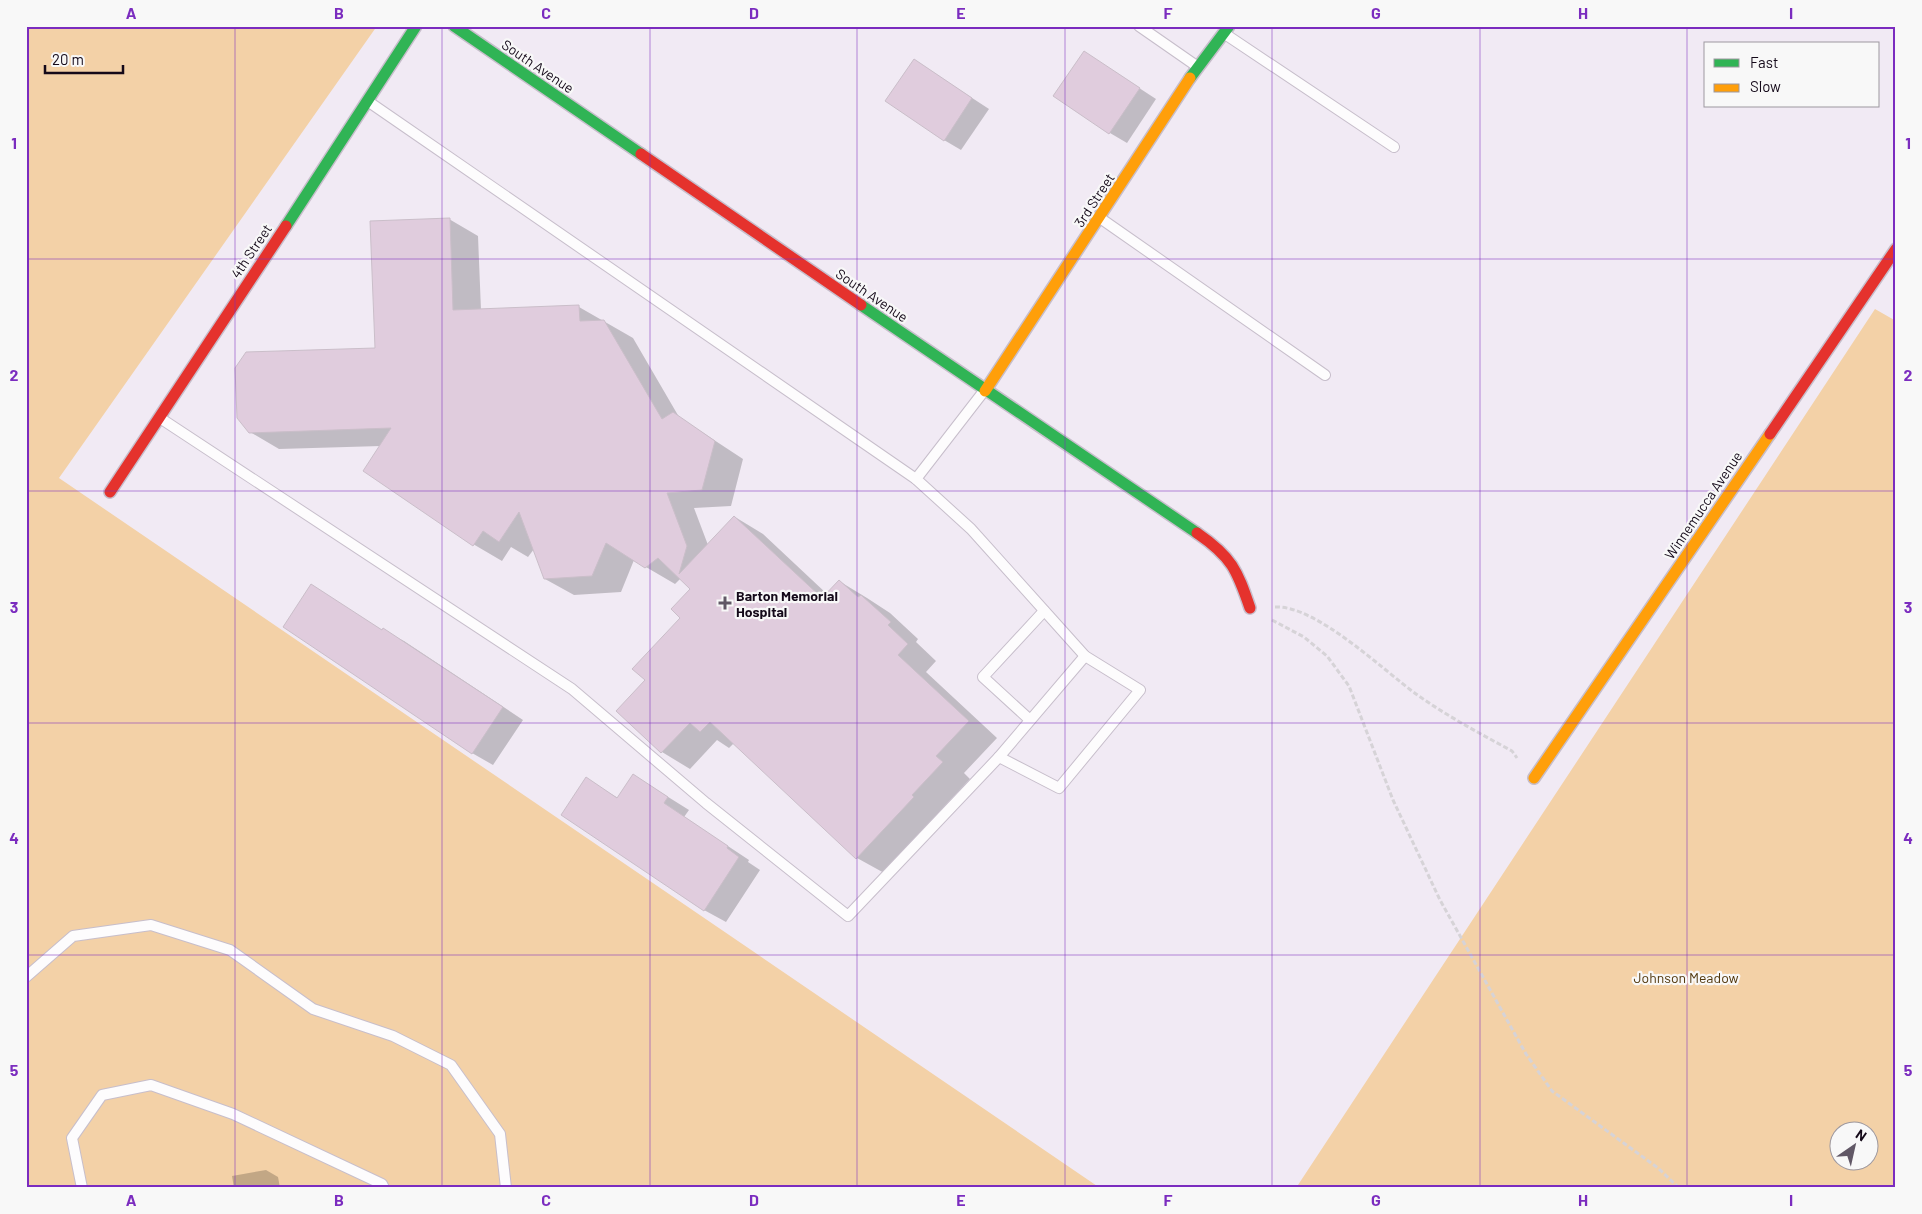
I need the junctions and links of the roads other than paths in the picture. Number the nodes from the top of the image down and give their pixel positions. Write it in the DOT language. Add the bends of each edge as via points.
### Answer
graph roads {
  1 [pos="416,26"];
  2 [pos="454,26"];
  3 [pos="1139,26"];
  4 [pos="1227,30"];
  5 [pos="1198,67"];
  6 [pos="368,102"];
  7 [pos="1394,147"];
  8 [pos="1100,218"];
  9 [pos="1896,249"];
  10 [pos="1325,375"];
  11 [pos="985,391"];
  12 [pos="159,417"];
  13 [pos="916,479"];
  14 [pos="110,492"];
  15 [pos="1250,608"];
  16 [pos="1044,610"];
  17 [pos="1085,656"];
  18 [pos="1030,720"];
  19 [pos="999,757"];
  20 [pos="1534,778"];
  21 [pos="26,978"];
  22 [pos="82,1188"];
  23 [pos="384,1188"];
  24 [pos="506,1188"];
  1 -- 6 [label="street, 4th Street"];
  2 -- 11 [label="street, South Avenue"];
  3 -- 5 [label="lane"];
  4 -- 5 [label="street, 3rd Street"];
  4 -- 7 [label="lane"];
  5 -- 8 [label="street, 3rd Street"];
  6 -- 12 [label="street, 4th Street"];
  6 -- 13 [label="lane"];
  8 -- 10 [label="lane"];
  8 -- 11 [label="street, 3rd Street"];
  9 -- 20 [label="street, Winnemucca Avenue"];
  11 -- 13 [label="lane"];
  11 -- 15 [label="street, South Avenue" via="1216,546 1237,571"];
  12 -- 14 [label="street, 4th Street"];
  12 -- 19 [label="lane" via="572,689 848,916"];
  13 -- 16 [label="lane" via="971,529"];
  16 -- 17 [label="lane"];
  16 -- 18 [label="lane" via="983,677"];
  17 -- 18 [label="lane"];
  17 -- 19 [label="lane" via="1140,690 1059,788"];
  18 -- 19 [label="lane"];
  21 -- 24 [label="lane" via="73,936 151,926 230,950 313,1009 394,1036 451,1065 500,1134"];
  22 -- 23 [label="lane" via="72,1138 102,1095 151,1085 233,1114 382,1184"];
}
